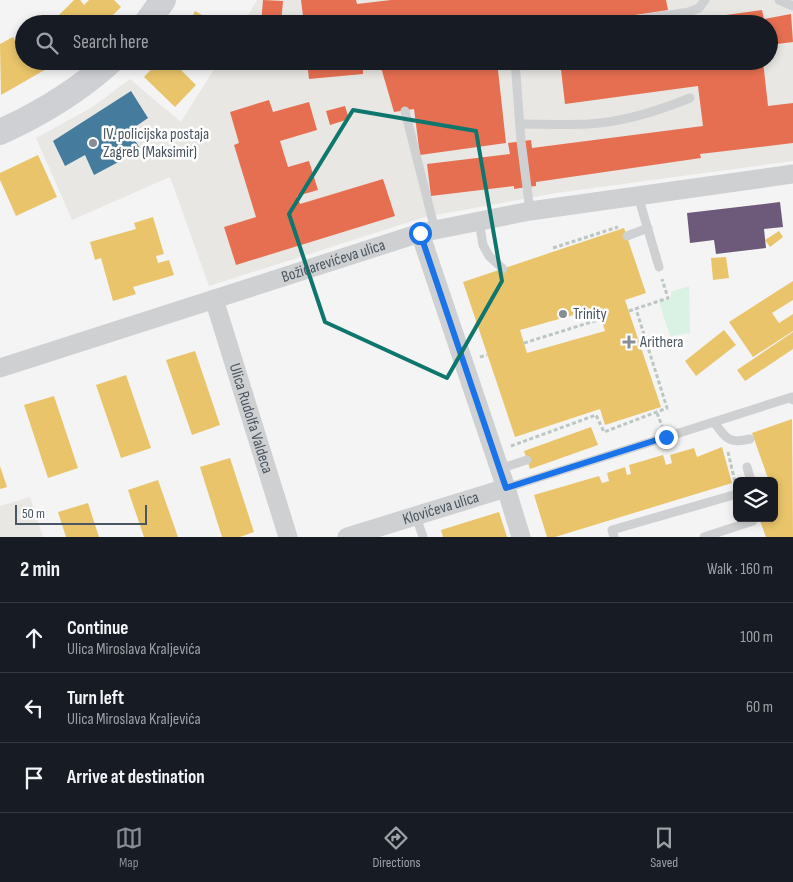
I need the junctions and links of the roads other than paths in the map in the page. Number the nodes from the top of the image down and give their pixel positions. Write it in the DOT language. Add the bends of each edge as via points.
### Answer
graph roads {
  1 [pos="163,0"];
  2 [pos="705,0"];
  3 [pos="779,0"];
  4 [pos="793,6"];
  5 [pos="152,15"];
  6 [pos="669,15"];
  7 [pos="101,70"];
  8 [pos="516,70"];
  9 [pos="690,98"];
  10 [pos="404,111"];
  11 [pos="520,124"];
  12 [pos="0,132"];
  13 [pos="793,174"];
  14 [pos="640,195"];
  15 [pos="530,210"];
  16 [pos="479,221"];
  17 [pos="648,228"];
  18 [pos="427,232"];
  19 [pos="627,236"];
  20 [pos="659,267"];
  21 [pos="503,269"];
  22 [pos="214,299"];
  23 [pos="0,368"];
  24 [pos="792,398"];
  25 [pos="714,422"];
  26 [pos="750,439"];
  27 [pos="527,460"];
  28 [pos="747,467"];
  29 [pos="499,470"];
  30 [pos="751,477"];
  31 [pos="506,488"];
  32 [pos="733,495"];
  33 [pos="416,516"];
  34 [pos="750,522"];
  35 [pos="288,537"];
  36 [pos="347,537"];
  37 [pos="423,537"];
  38 [pos="520,537"];
  39 [pos="614,537"];
  40 [pos="704,537"];
  1 -- 5 [label="street"];
  2 -- 6 [label="lane" via="699,8"];
  3 -- 4 [label="lane"];
  7 -- 12 [label="street" via="59,101"];
  8 -- 11 [label="lane"];
  9 -- 11 [label="lane" via="609,122"];
  10 -- 18 [label="lane"];
  11 -- 15 [label="lane"];
  13 -- 14 [label="street, Božidarevićeva ulica"];
  14 -- 15 [label="street, Božidarevićeva ulica"];
  14 -- 17 [label="lane"];
  15 -- 16 [label="street, Božidarevićeva ulica"];
  16 -- 18 [label="street, Božidarevićeva ulica"];
  16 -- 21 [label="lane" via="483,245"];
  17 -- 19 [label="lane"];
  17 -- 20 [label="lane"];
  18 -- 22 [label="street, Božidarevićeva ulica"];
  18 -- 29 [label="street"];
  22 -- 23 [label="street, Božidarevićeva ulica"];
  22 -- 35 [label="street, Ulica Rudolfa Valdeca"];
  24 -- 25 [label="lane"];
  25 -- 26 [label="lane" via="727,439 736,442"];
  25 -- 31 [label="lane"];
  27 -- 29 [label="lane"];
  28 -- 30 [label="lane"];
  29 -- 31 [label="street"];
  31 -- 33 [label="street, Klovićeva ulica"];
  31 -- 38 [label="street"];
  32 -- 39 [label="lane" via="612,530"];
  33 -- 36 [label="street, Klovićeva ulica"];
  33 -- 37 [label="lane"];
  34 -- 40 [label="lane"];
}
